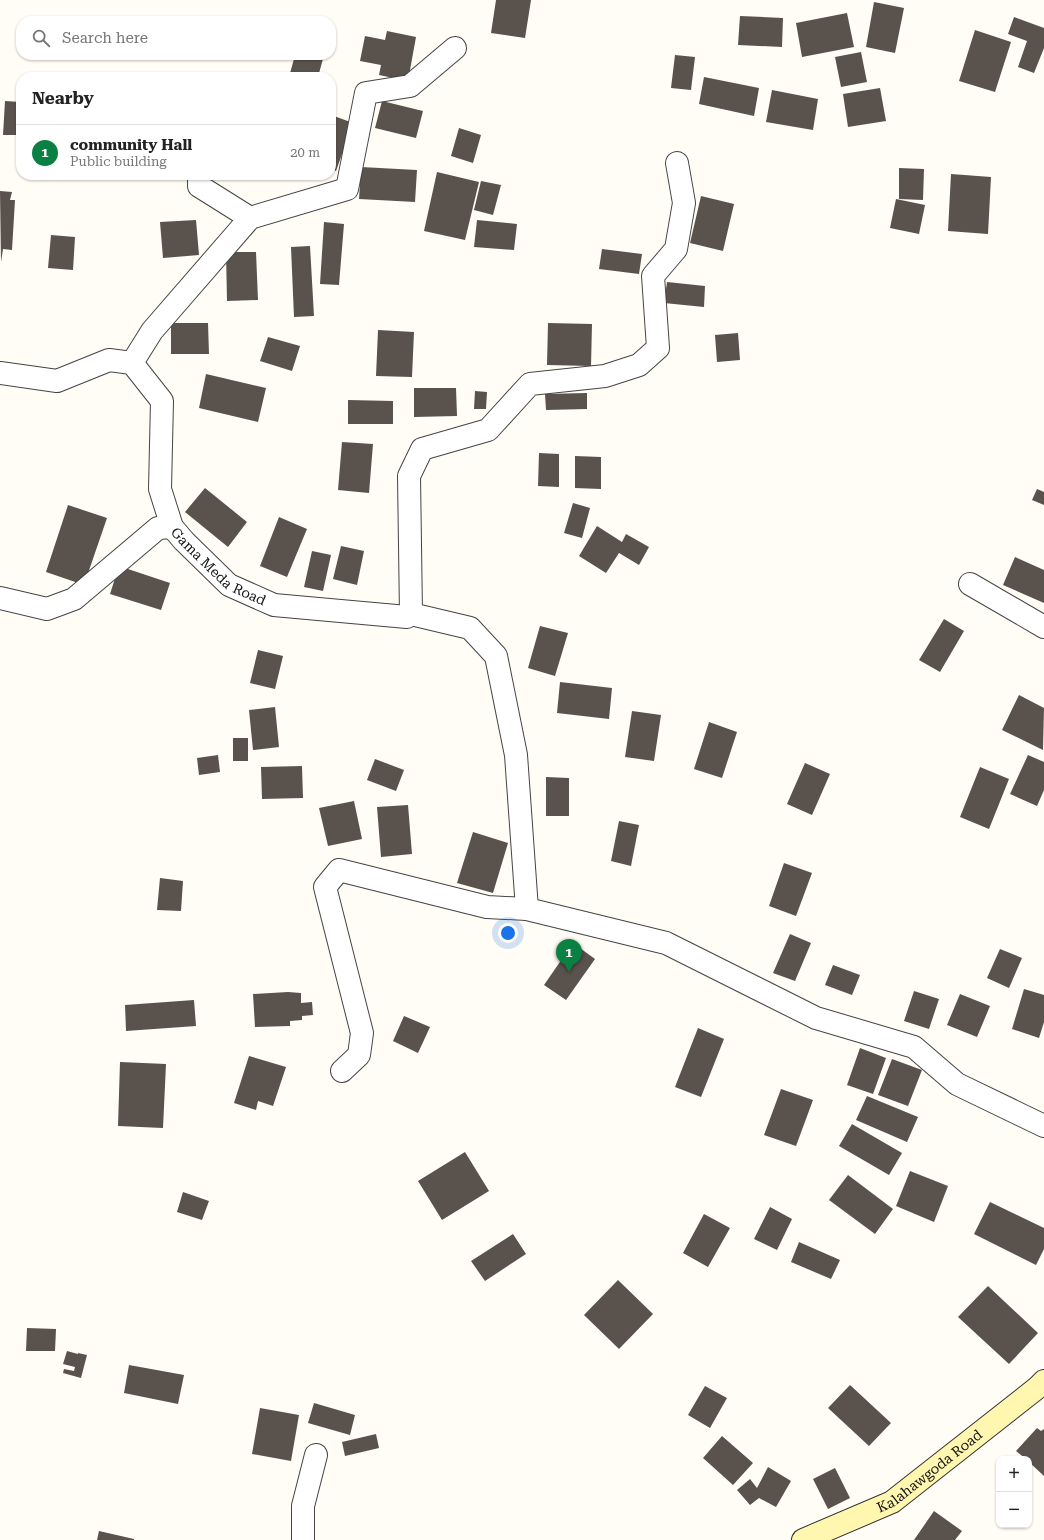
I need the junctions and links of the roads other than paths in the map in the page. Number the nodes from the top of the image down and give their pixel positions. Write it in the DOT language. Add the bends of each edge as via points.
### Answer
graph roads {
  1 [pos="455,48"];
  2 [pos="677,163"];
  3 [pos="199,180"];
  4 [pos="250,218"];
  5 [pos="132,363"];
  6 [pos="0,373"];
  7 [pos="172,528"];
  8 [pos="970,584"];
  9 [pos="0,598"];
  10 [pos="411,614"];
  11 [pos="1044,627"];
  12 [pos="527,909"];
  13 [pos="342,1071"];
  14 [pos="1044,1126"];
  15 [pos="1044,1381"];
  16 [pos="316,1455"];
  17 [pos="303,1540"];
  18 [pos="803,1540"];
  1 -- 4 [label="street" via="410,86 366,93 347,189"];
  2 -- 10 [label="street" via="684,203 676,250 653,276 658,348 639,364 605,376 530,384 488,430 422,449 409,476"];
  3 -- 4 [label="street" via="199,186"];
  4 -- 5 [label="street" via="152,331"];
  5 -- 6 [label="street" via="109,360 57,381"];
  5 -- 7 [label="street, Gama Meda Road" via="162,401 160,489"];
  7 -- 9 [label="street" via="158,528 74,600 47,609"];
  7 -- 10 [label="street, Gama Meda Road" via="229,585 274,605 407,617"];
  8 -- 11 [label="street"];
  10 -- 12 [label="street, Gama Meda Road" via="470,628 496,656 516,755"];
  12 -- 13 [label="street" via="487,907 339,870 325,887 362,1033 359,1055"];
  12 -- 14 [label="street" via="666,943 816,1018 914,1047 957,1084"];
  15 -- 18 [label="street, Kalahawgoda Road" via="892,1502"];
  16 -- 17 [label="street" via="303,1506"];
}
